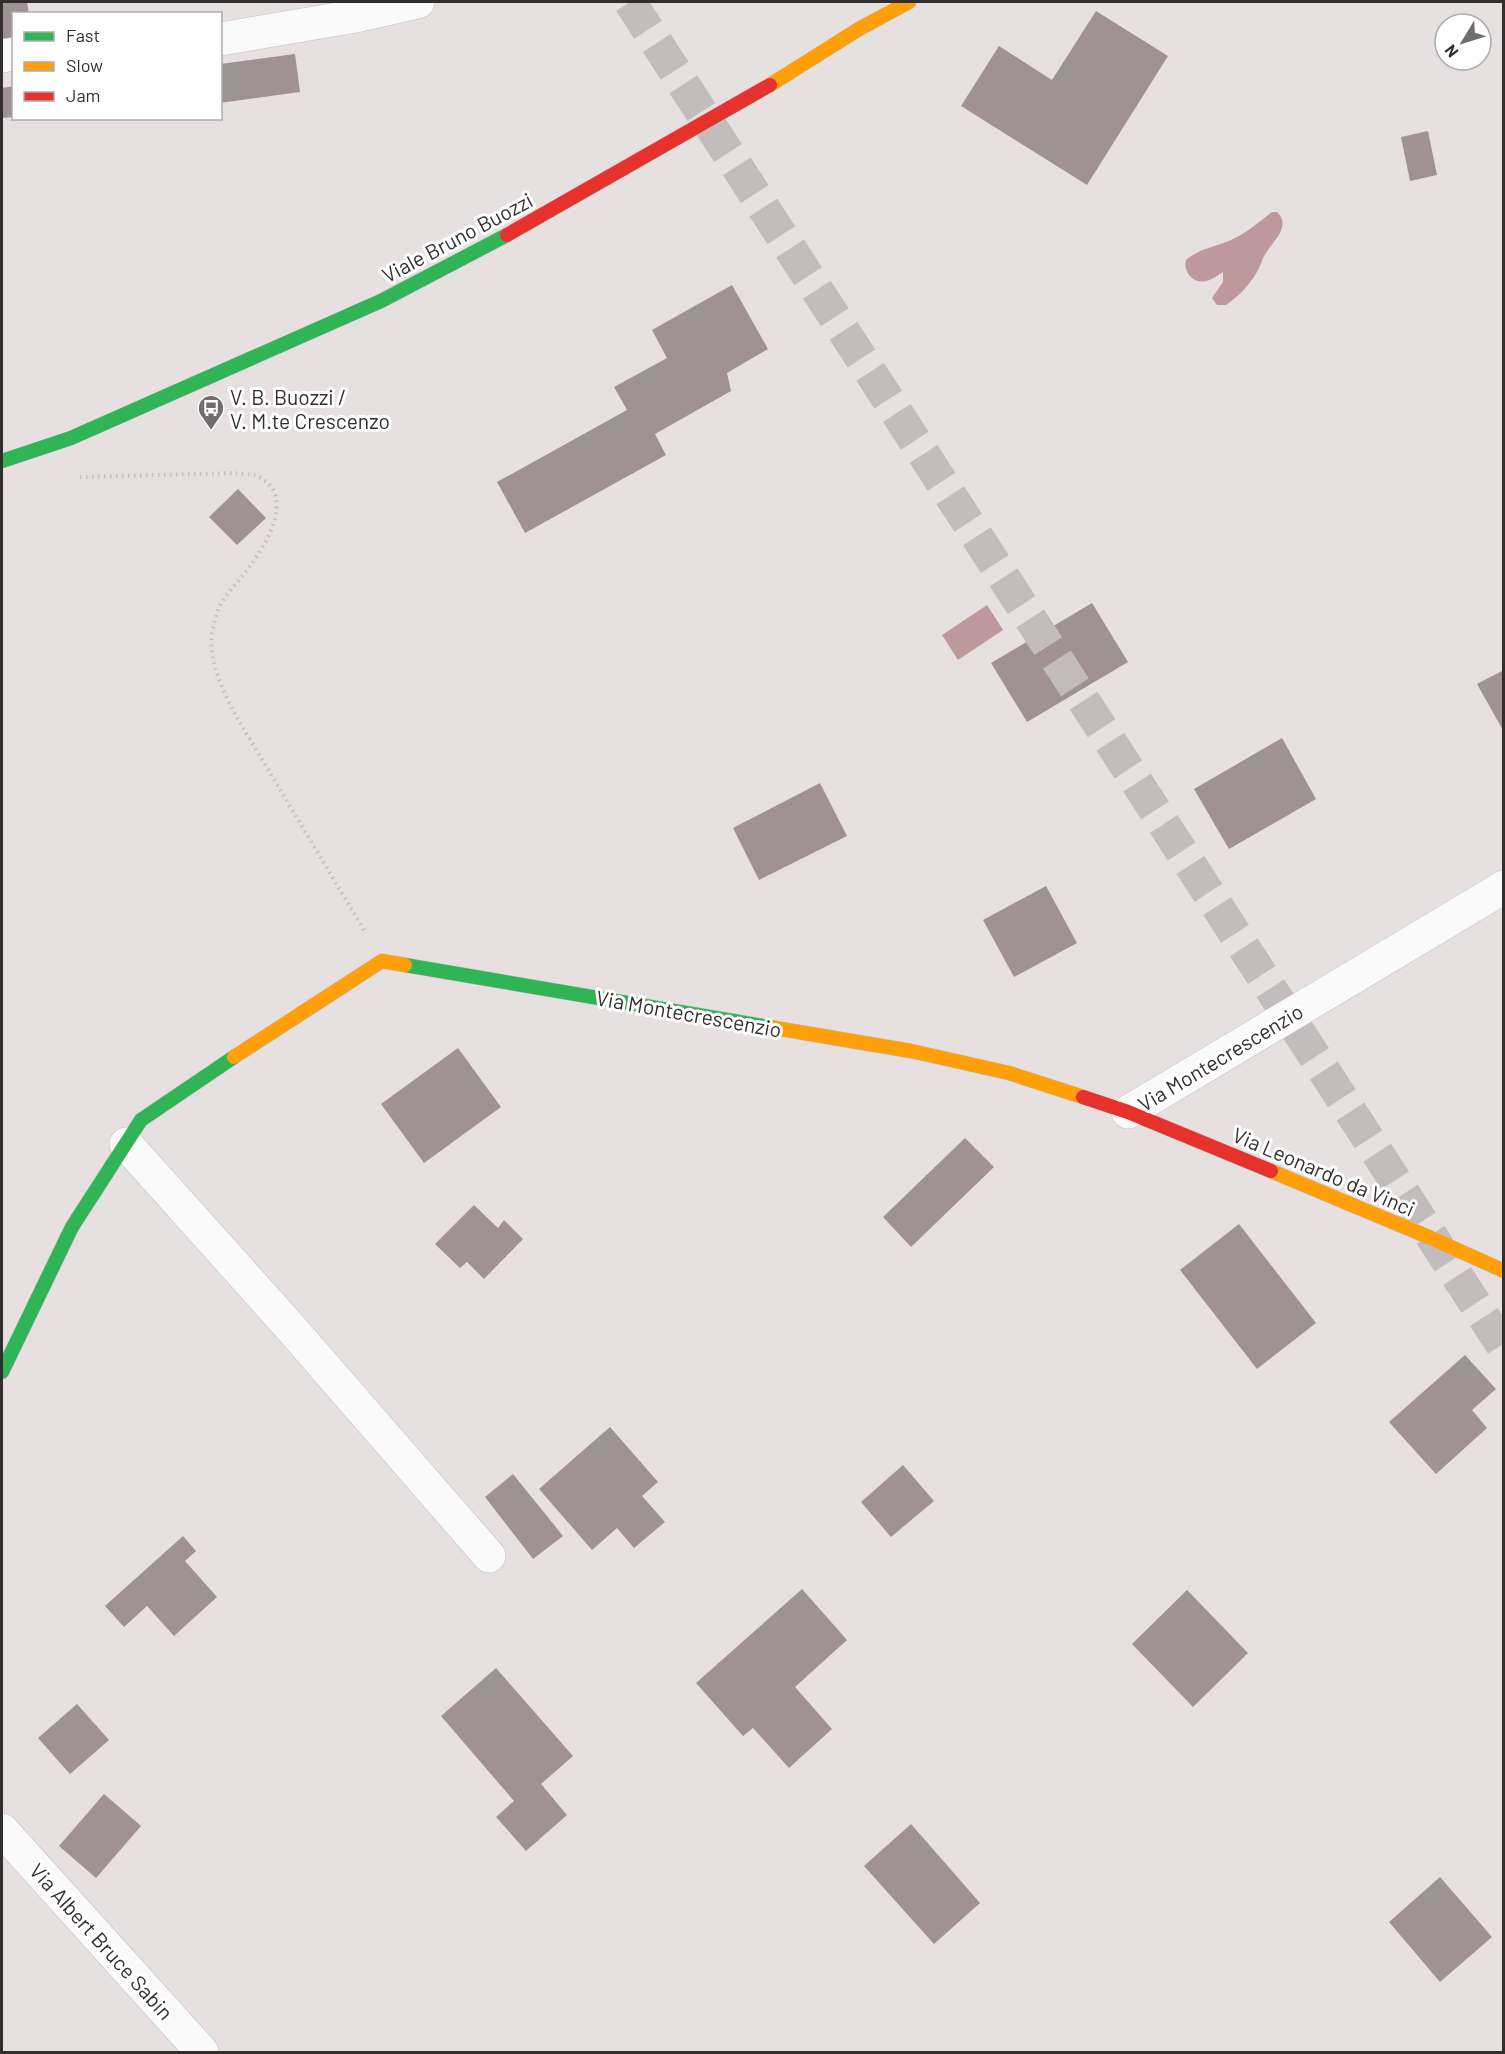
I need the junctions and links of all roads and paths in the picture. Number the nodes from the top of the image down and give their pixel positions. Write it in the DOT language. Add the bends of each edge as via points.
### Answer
graph roads {
  1 [pos="418,2"];
  2 [pos="909,2"];
  3 [pos="222,39"];
  4 [pos="2,461"];
  5 [pos="77,477"];
  6 [pos="1503,886"];
  7 [pos="382,961"];
  8 [pos="1128,1112"];
  9 [pos="126,1144"];
  10 [pos="1503,1271"];
  11 [pos="2,1372"];
  12 [pos="489,1556"];
  13 [pos="5,1845"];
  14 [pos="202,2052"];
  1 -- 3 [label="street"];
  2 -- 4 [label="street, Viale Bruno Buozzi" via="494,243 381,301 71,438"];
  5 -- 7 [label="path" via="234,473 255,475 270,485 277,500 276,520 250,566 220,605 212,631 217,672 236,716"];
  6 -- 8 [label="street, Via Montecrescenzio"];
  7 -- 8 [label="street, Via Montecrescenzio" via="933,1055 1009,1073"];
  7 -- 9 [label="street" via="141,1120"];
  8 -- 10 [label="street, Via Leonardo da Vinci"];
  9 -- 11 [label="street" via="72,1227"];
  9 -- 12 [label="street"];
  13 -- 14 [label="street, Via Albert Bruce Sabin"];
}
